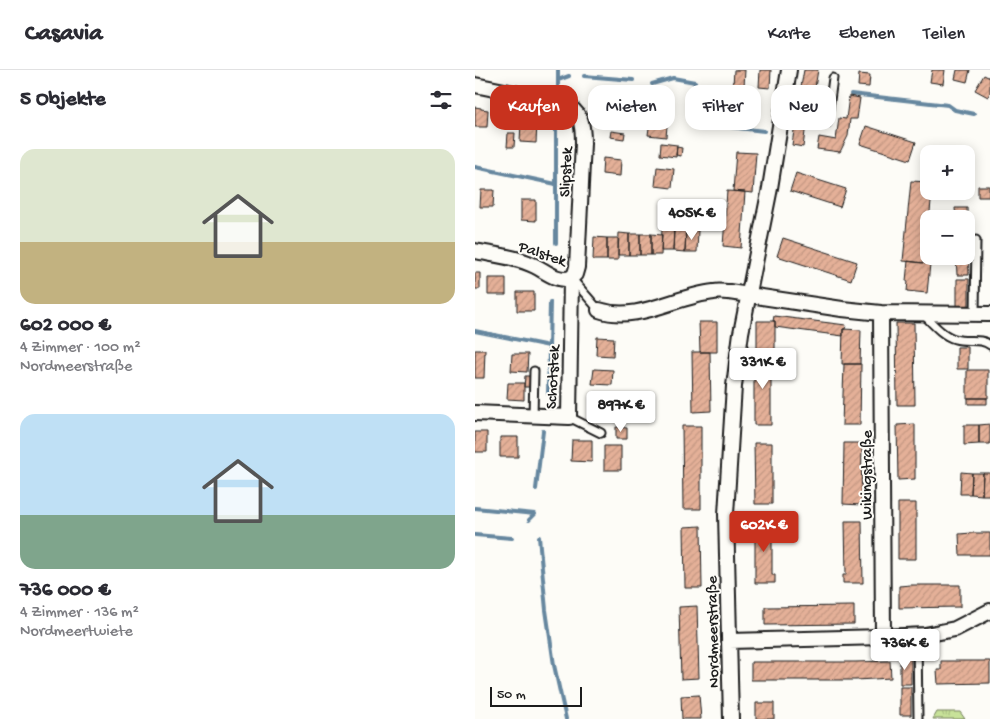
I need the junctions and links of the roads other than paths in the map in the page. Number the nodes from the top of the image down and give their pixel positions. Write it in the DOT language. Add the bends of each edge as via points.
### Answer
graph roads {
  1 [pos="789,70"];
  2 [pos="833,78"];
  3 [pos="475,85"];
  4 [pos="787,85"];
  5 [pos="832,85"];
  6 [pos="780,130"];
  7 [pos="976,240"];
  8 [pos="475,251"];
  9 [pos="571,278"];
  10 [pos="748,296"];
  11 [pos="599,310"];
  12 [pos="881,313"];
  13 [pos="922,314"];
  14 [pos="975,314"];
  15 [pos="990,314"];
  16 [pos="990,345"];
  17 [pos="534,371"];
  18 [pos="475,413"];
  19 [pos="533,416"];
  20 [pos="569,417"];
  21 [pos="601,433"];
  22 [pos="990,611"];
  23 [pos="917,635"];
  24 [pos="883,637"];
  25 [pos="729,641"];
  26 [pos="731,719"];
  27 [pos="918,719"];
  1 -- 4 [label="street, Nordmeerstraße"];
  2 -- 5 [label="lane"];
  3 -- 9 [label="street, Slipstek" via="562,103 579,116 583,143 577,267"];
  6 -- 10 [label="street, Nordmeerstraße"];
  7 -- 14 [label="lane"];
  8 -- 9 [label="street, Palstek" via="522,260 557,279"];
  9 -- 11 [label="lane"];
  9 -- 20 [label="street, Schotstek"];
  10 -- 11 [label="street" via="714,292 636,312 621,314"];
  10 -- 12 [label="street"];
  10 -- 25 [label="street, Nordmeerstraße" via="734,386 726,514"];
  12 -- 13 [label="street"];
  12 -- 24 [label="street, Wikingstraße"];
  13 -- 14 [label="street"];
  13 -- 16 [label="lane" via="948,336 957,340 985,341"];
  14 -- 15 [label="street"];
  17 -- 19 [label="lane"];
  18 -- 19 [label="street, Schotstek"];
  19 -- 20 [label="street, Schotstek"];
  20 -- 21 [label="lane"];
  22 -- 23 [label="street" via="955,629"];
  23 -- 24 [label="street"];
  23 -- 27 [label="lane"];
  24 -- 25 [label="street"];
  25 -- 26 [label="street, Nordmeerstraße"];
}
